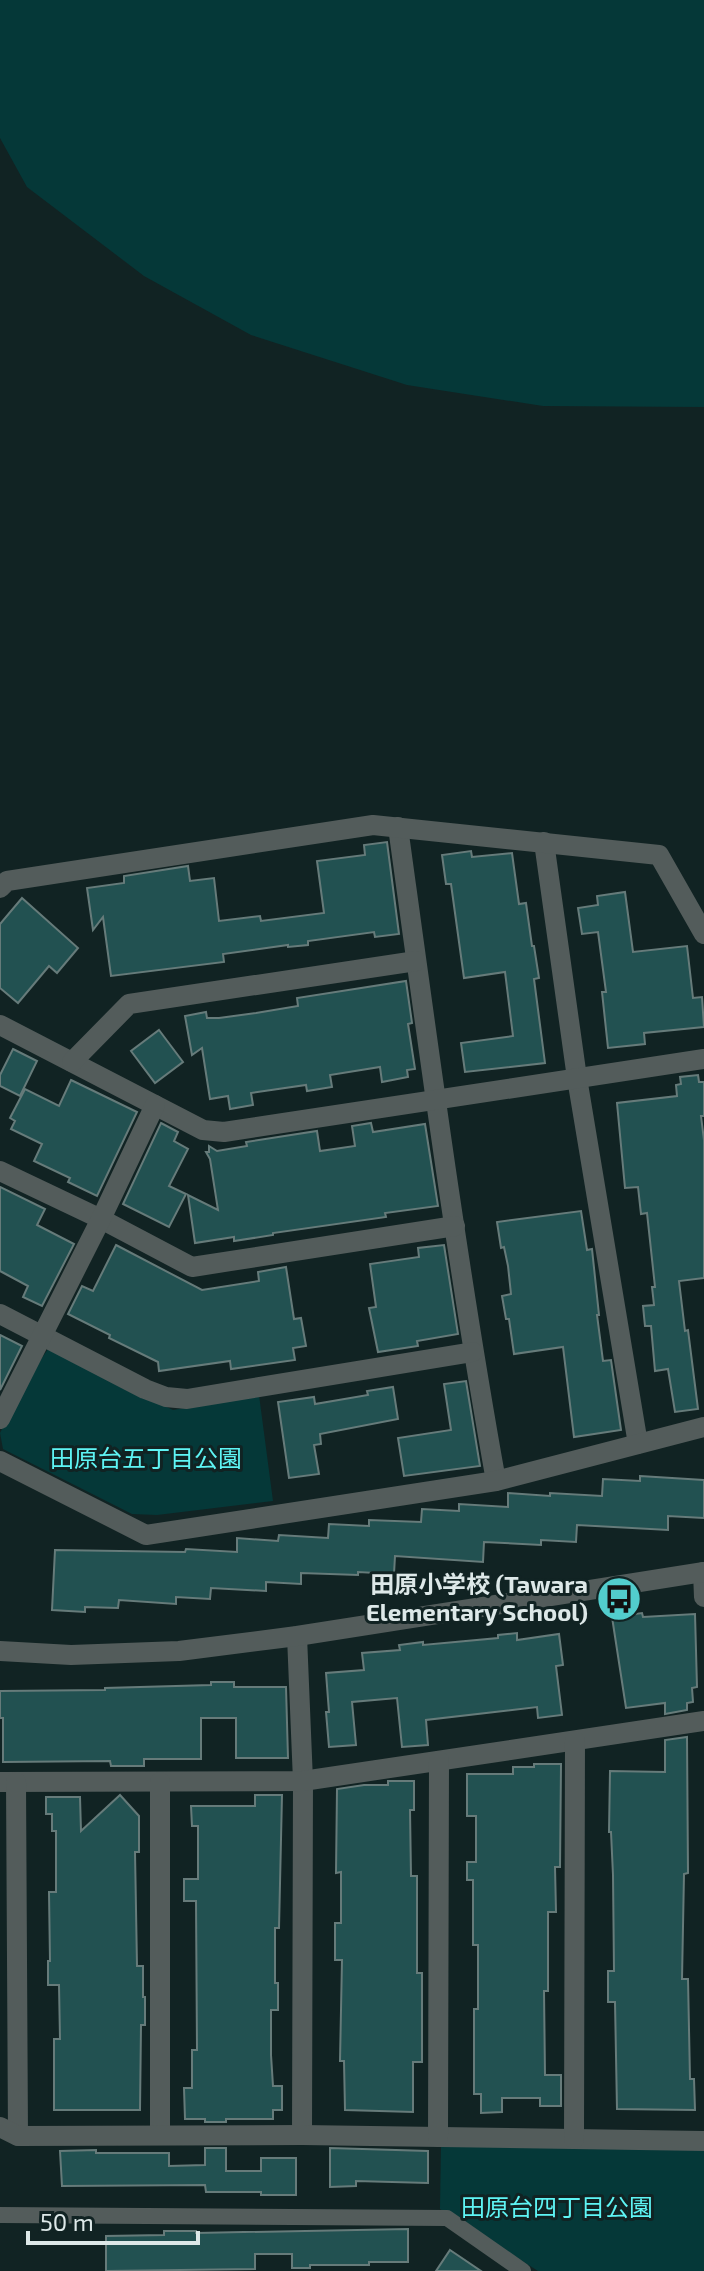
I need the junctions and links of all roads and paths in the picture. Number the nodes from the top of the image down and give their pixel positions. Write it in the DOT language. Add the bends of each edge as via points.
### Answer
graph roads {
  1 [pos="398,827"];
  2 [pos="544,842"];
  3 [pos="0,888"];
  4 [pos="704,934"];
  5 [pos="416,961"];
  6 [pos="0,1025"];
  7 [pos="704,1059"];
  8 [pos="72,1062"];
  9 [pos="577,1078"];
  10 [pos="435,1099"];
  11 [pos="155,1105"];
  12 [pos="0,1171"];
  13 [pos="101,1219"];
  14 [pos="455,1226"];
  15 [pos="0,1314"];
  16 [pos="42,1335"];
  17 [pos="473,1352"];
  18 [pos="0,1419"];
  19 [pos="704,1427"];
  20 [pos="638,1444"];
  21 [pos="0,1461"];
  22 [pos="496,1481"];
  23 [pos="704,1572"];
  24 [pos="704,1597"];
  25 [pos="297,1636"];
  26 [pos="0,1651"];
  27 [pos="704,1721"];
  28 [pos="575,1741"];
  29 [pos="439,1761"];
  30 [pos="303,1781"];
  31 [pos="8,1782"];
  32 [pos="160,1782"];
  33 [pos="9,2132"];
  34 [pos="160,2135"];
  35 [pos="302,2135"];
  36 [pos="438,2137"];
  37 [pos="574,2139"];
  38 [pos="704,2141"];
  39 [pos="0,2215"];
  40 [pos="523,2271"];
  1 -- 2 [label="street"];
  1 -- 3 [label="street" via="373,825 38,876 7,881"];
  1 -- 5 [label="street"];
  2 -- 4 [label="street" via="659,855"];
  2 -- 9 [label="street"];
  5 -- 8 [label="street" via="129,1004"];
  5 -- 10 [label="street"];
  6 -- 8 [label="street"];
  7 -- 9 [label="street"];
  8 -- 11 [label="street"];
  9 -- 10 [label="street"];
  9 -- 20 [label="street"];
  10 -- 11 [label="street" via="224,1132 203,1130"];
  10 -- 14 [label="street"];
  11 -- 13 [label="street"];
  12 -- 13 [label="street"];
  13 -- 14 [label="street" via="192,1267"];
  13 -- 16 [label="street"];
  14 -- 17 [label="street"];
  15 -- 16 [label="street"];
  16 -- 17 [label="street" via="145,1389 187,1399"];
  16 -- 18 [label="street"];
  17 -- 22 [label="street"];
  19 -- 20 [label="street"];
  20 -- 22 [label="street"];
  21 -- 22 [label="street" via="146,1535"];
  23 -- 24 [label="street"];
  23 -- 25 [label="street"];
  25 -- 26 [label="street" via="179,1651"];
  25 -- 30 [label="street"];
  27 -- 28 [label="street"];
  28 -- 29 [label="street"];
  28 -- 37 [label="street"];
  29 -- 30 [label="street"];
  29 -- 36 [label="street"];
  30 -- 32 [label="street"];
  30 -- 35 [label="street"];
  31 -- 32 [label="street"];
  31 -- 33 [label="street"];
  32 -- 34 [label="street"];
  33 -- 34 [label="street"];
  34 -- 35 [label="street"];
  35 -- 36 [label="street"];
  36 -- 37 [label="street"];
  37 -- 38 [label="street"];
  39 -- 40 [label="street" via="447,2218"];
}
